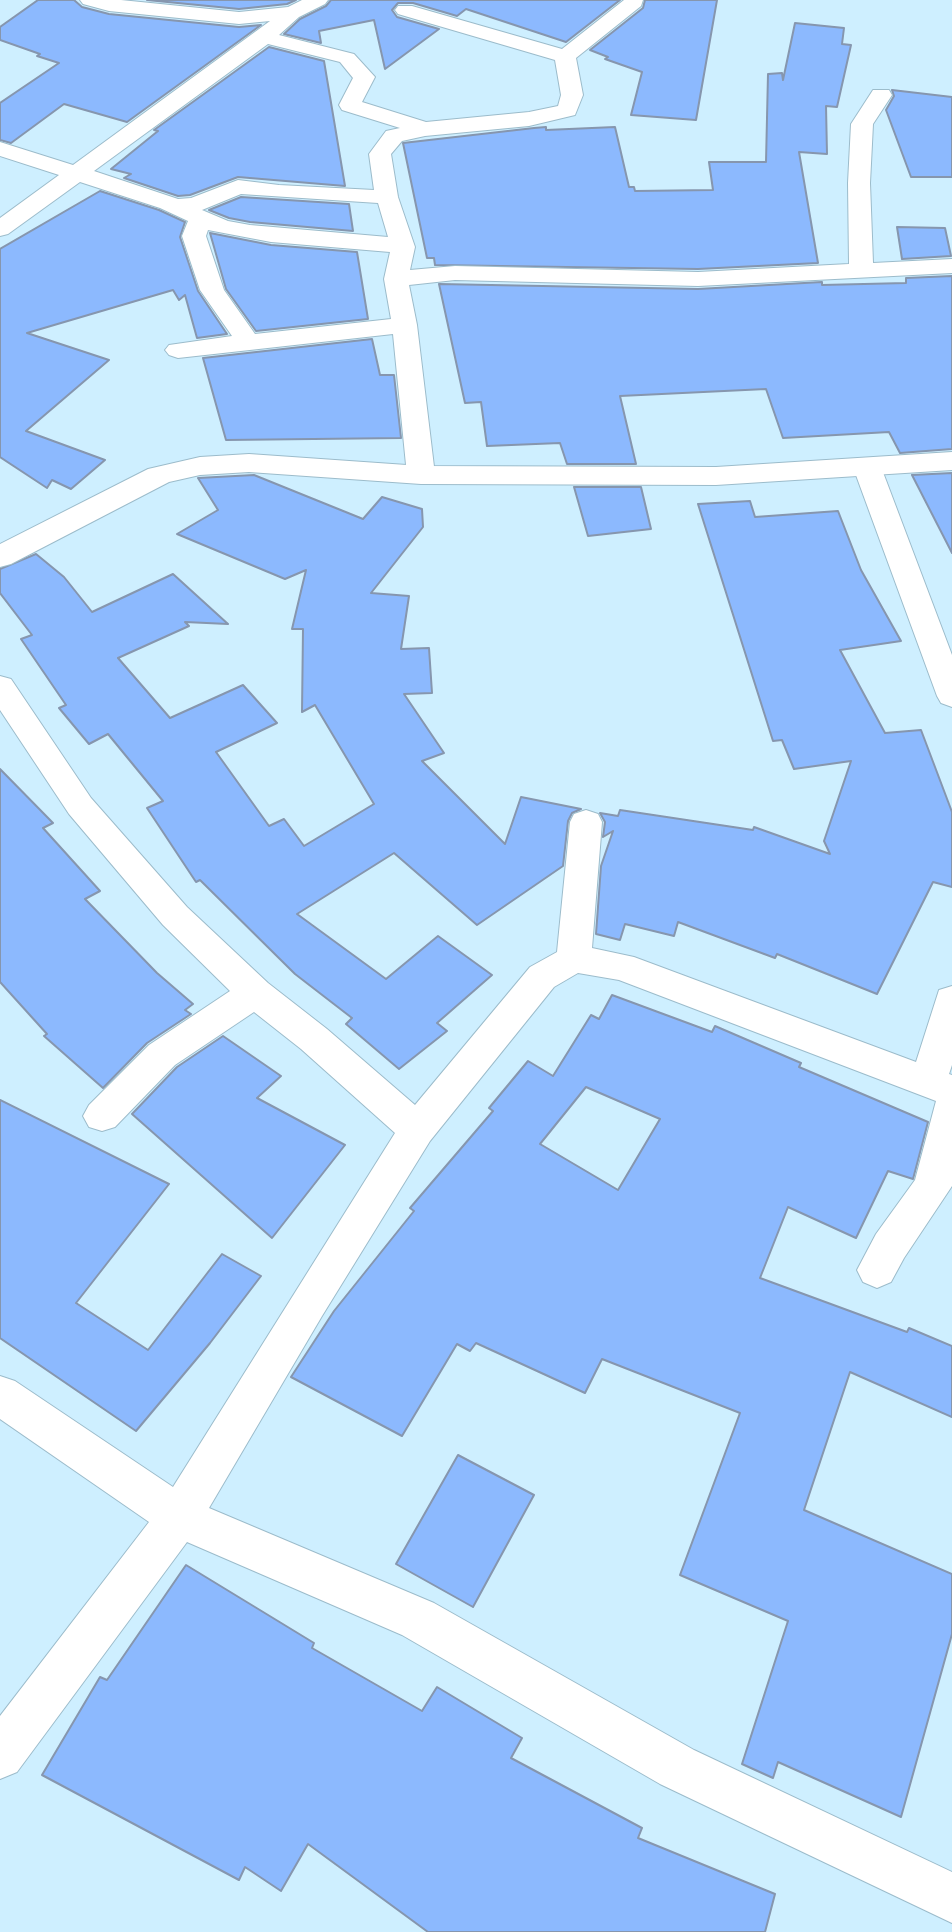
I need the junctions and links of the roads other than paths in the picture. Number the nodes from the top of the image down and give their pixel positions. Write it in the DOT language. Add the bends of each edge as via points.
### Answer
graph roads {
  1 [pos="90,0"];
  2 [pos="318,0"];
  3 [pos="634,2"];
  4 [pos="141,3"];
  5 [pos="405,10"];
  6 [pos="292,13"];
  7 [pos="239,18"];
  8 [pos="265,35"];
  9 [pos="565,56"];
  10 [pos="881,95"];
  11 [pos="425,129"];
  12 [pos="0,149"];
  13 [pos="36,161"];
  14 [pos="0,172"];
  15 [pos="79,173"];
  16 [pos="387,197"];
  17 [pos="177,206"];
  18 [pos="201,219"];
  19 [pos="0,229"];
  20 [pos="403,247"];
  21 [pos="952,266"];
  22 [pos="861,272"];
  23 [pos="396,279"];
  24 [pos="405,325"];
  25 [pos="247,341"];
  26 [pos="178,350"];
  27 [pos="952,461"];
  28 [pos="867,467"];
  29 [pos="421,475"];
  30 [pos="0,556"];
  31 [pos="952,696"];
  32 [pos="4,703"];
  33 [pos="586,822"];
  34 [pos="574,959"];
  35 [pos="255,993"];
  36 [pos="952,1000"];
  37 [pos="944,1093"];
  38 [pos="102,1116"];
  39 [pos="417,1130"];
  40 [pos="877,1270"];
  41 [pos="0,1395"];
  42 [pos="179,1517"];
  43 [pos="0,1755"];
  44 [pos="952,1898"];
  1 -- 4 [label="street" via="109,5"];
  2 -- 6 [label="street"];
  3 -- 9 [label="street"];
  4 -- 7 [label="street"];
  5 -- 9 [label="street"];
  6 -- 7 [label="street"];
  6 -- 8 [label="street"];
  7 -- 8 [label="street"];
  8 -- 11 [label="street" via="347,58 363,77 350,105"];
  8 -- 15 [label="street"];
  9 -- 11 [label="street" via="572,95 567,110 529,119"];
  10 -- 22 [label="street" via="862,124"];
  11 -- 16 [label="street" via="394,136 380,155"];
  12 -- 13 [label="street"];
  13 -- 14 [label="street"];
  13 -- 15 [label="street"];
  15 -- 17 [label="street"];
  15 -- 19 [label="street"];
  16 -- 17 [label="street" via="238,187 195,205"];
  16 -- 20 [label="street"];
  17 -- 18 [label="street"];
  18 -- 20 [label="street" via="267,234"];
  18 -- 25 [label="street" via="194,236 212,290"];
  20 -- 23 [label="street"];
  21 -- 22 [label="street"];
  22 -- 23 [label="street" via="698,279 455,273"];
  23 -- 24 [label="street"];
  24 -- 25 [label="street"];
  24 -- 29 [label="street"];
  25 -- 26 [label="street"];
  27 -- 28 [label="street"];
  28 -- 29 [label="street" via="716,476"];
  28 -- 31 [label="street"];
  29 -- 30 [label="street" via="248,463 200,466 159,475"];
  32 -- 35 [label="street" via="80,806 175,916"];
  33 -- 34 [label="street"];
  34 -- 37 [label="street" via="622,967"];
  34 -- 39 [label="street" via="542,977"];
  35 -- 38 [label="street" via="162,1055"];
  35 -- 39 [label="street"];
  36 -- 37 [label="street"];
  37 -- 40 [label="street" via="933,1186"];
  39 -- 42 [label="street"];
  41 -- 42 [label="street"];
  42 -- 43 [label="street"];
  42 -- 44 [label="street" via="418,1619 677,1767"];
}
